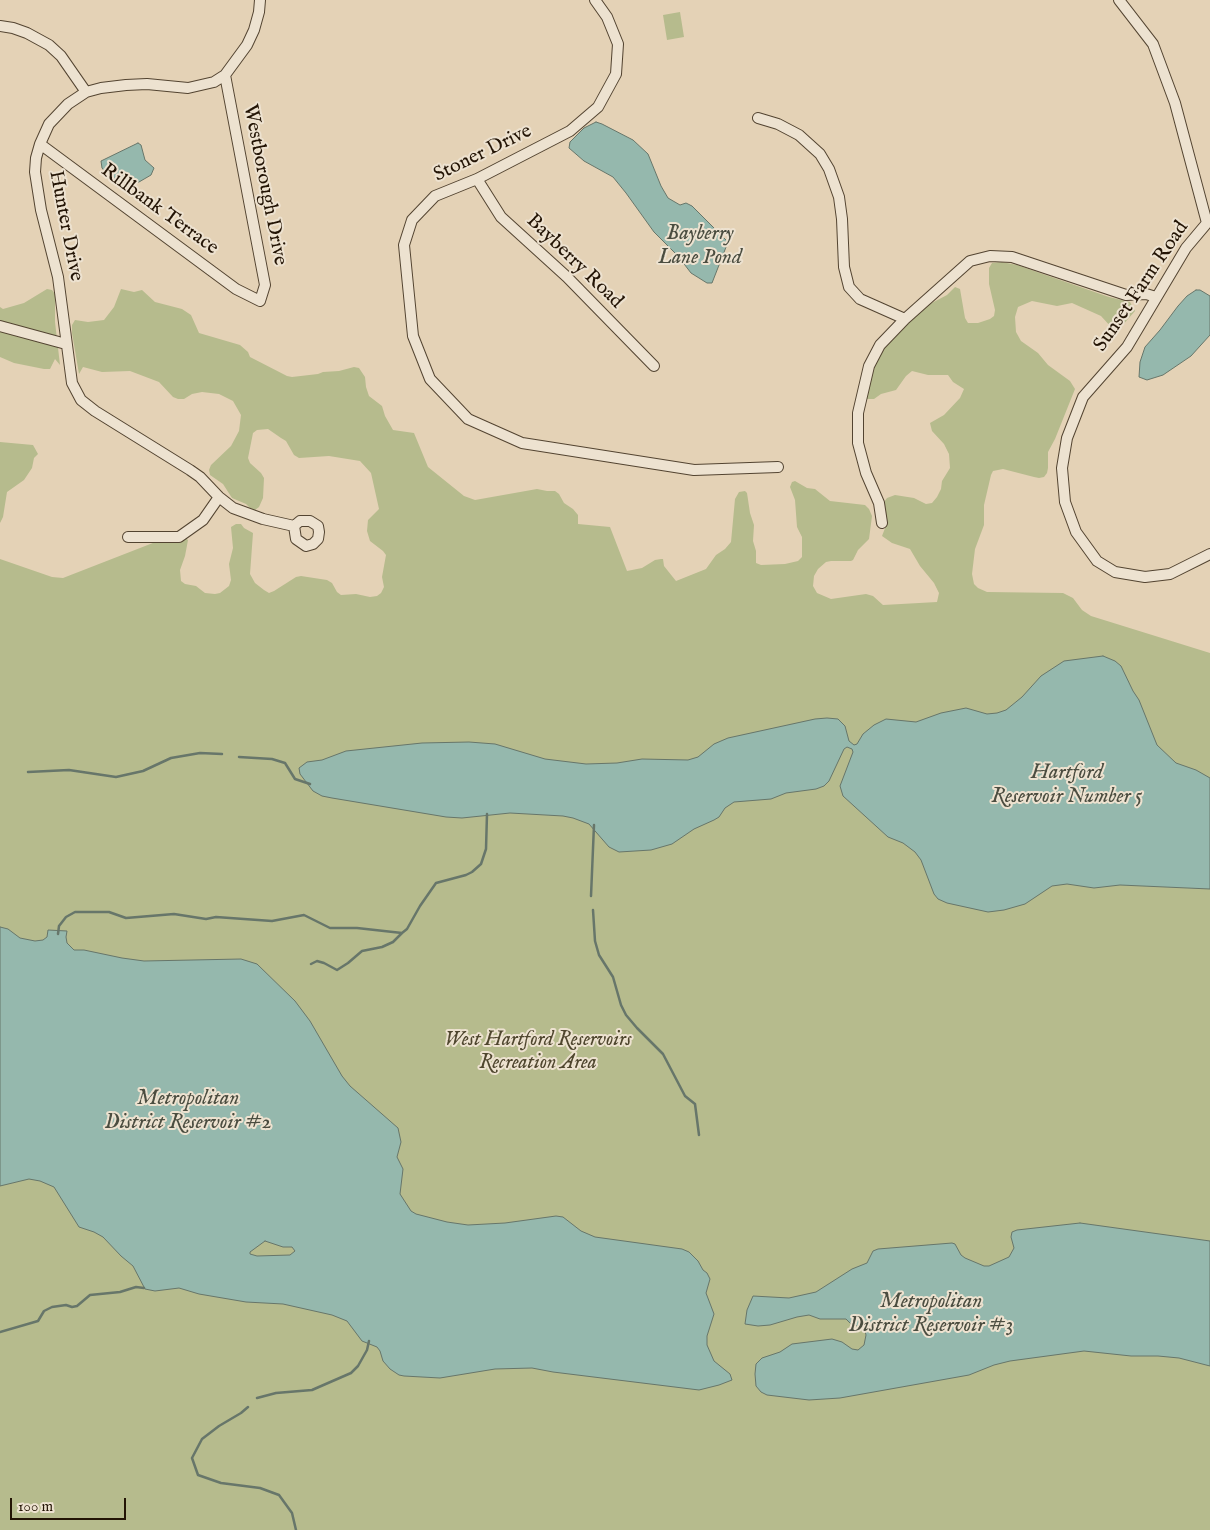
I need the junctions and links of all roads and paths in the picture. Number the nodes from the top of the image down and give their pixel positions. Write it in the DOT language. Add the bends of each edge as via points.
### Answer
graph roads {
  1 [pos="260,0"];
  2 [pos="595,0"];
  3 [pos="1119,0"];
  4 [pos="0,26"];
  5 [pos="225,75"];
  6 [pos="86,92"];
  7 [pos="758,118"];
  8 [pos="40,144"];
  9 [pos="477,179"];
  10 [pos="1208,222"];
  11 [pos="1156,297"];
  12 [pos="260,301"];
  13 [pos="905,318"];
  14 [pos="0,326"];
  15 [pos="66,344"];
  16 [pos="654,366"];
  17 [pos="778,467"];
  18 [pos="219,497"];
  19 [pos="882,523"];
  20 [pos="294,526"];
  21 [pos="128,537"];
  22 [pos="1210,554"];
  1 -- 5 [label="street, Hunter Drive" via="260,12 247,45"];
  2 -- 9 [label="street, Stoner Drive" via="607,17 618,44 616,74 598,106 570,131"];
  3 -- 10 [label="street" via="1153,44 1175,104"];
  4 -- 6 [label="street" via="27,32 49,45 61,56"];
  5 -- 6 [label="street, Hunter Drive" via="209,84 188,88 147,84"];
  5 -- 12 [label="street, Westborough Drive" via="265,285"];
  6 -- 8 [label="street, Hunter Drive" via="59,112"];
  7 -- 13 [label="street" via="799,135 820,154 839,197 844,267 849,287 860,299"];
  8 -- 12 [label="street, Rillbank Terrace" via="236,289"];
  8 -- 15 [label="street, Hunter Drive" via="35,172 56,267"];
  9 -- 16 [label="street, Bayberry Road" via="501,216 567,277"];
  9 -- 17 [label="street, Stoner Drive" via="435,196 412,220 404,245 413,336 430,379 468,419 522,443 694,470"];
  10 -- 11 [label="street, Sunset Farm Road" via="1186,248"];
  11 -- 13 [label="street" via="1126,295 1012,256 990,256 970,261"];
  11 -- 22 [label="street, Sunset Farm Road" via="1127,347 1083,397 1067,438 1062,468 1065,502 1076,532 1097,561 1115,572 1145,578 1170,574"];
  13 -- 19 [label="street" via="880,345 869,366 858,413 858,443 879,503"];
  14 -- 15 [label="street"];
  15 -- 18 [label="street, Hunter Drive" via="72,383 81,400 200,477"];
  18 -- 20 [label="street, Hunter Drive" via="233,508"];
  18 -- 21 [label="street" via="203,520 179,537"];
}
